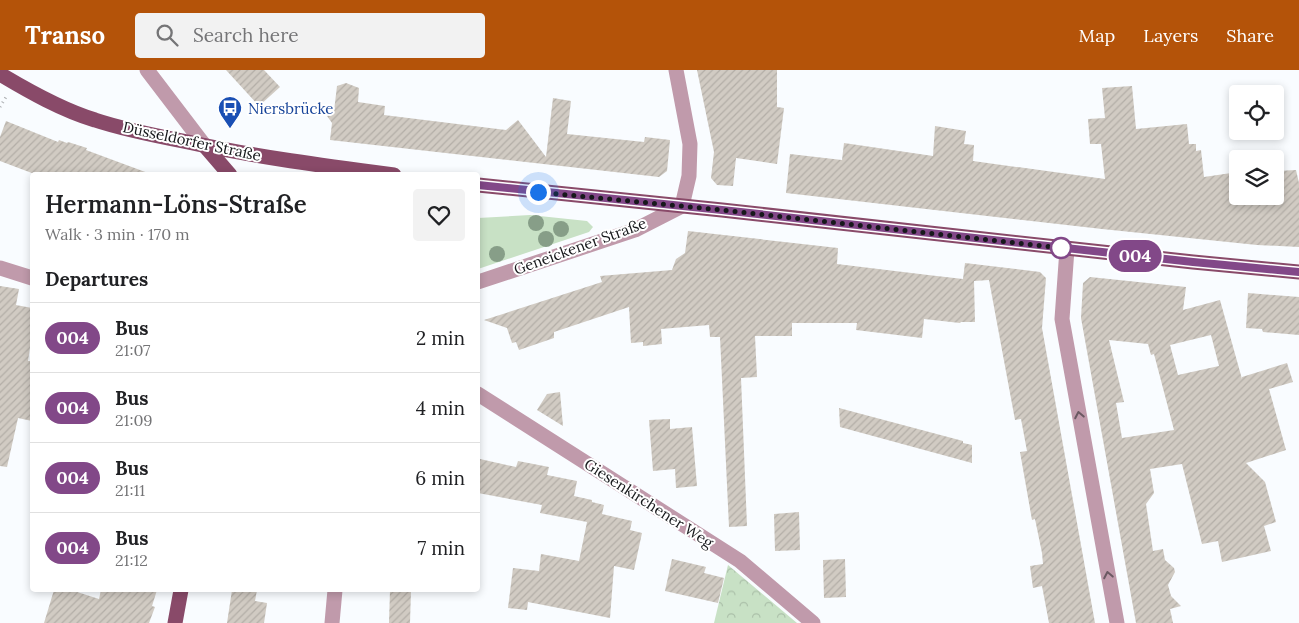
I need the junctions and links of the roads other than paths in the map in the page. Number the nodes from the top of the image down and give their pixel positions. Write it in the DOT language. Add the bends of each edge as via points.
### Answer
graph roads {
  1 [pos="147,70"];
  2 [pos="676,70"];
  3 [pos="0,74"];
  4 [pos="205,146"];
  5 [pos="227,172"];
  6 [pos="370,172"];
  7 [pos="480,185"];
  8 [pos="682,206"];
  9 [pos="1067,249"];
  10 [pos="0,268"];
  11 [pos="1299,272"];
  12 [pos="30,277"];
  13 [pos="480,281"];
  14 [pos="480,395"];
  15 [pos="181,592"];
  16 [pos="335,592"];
  17 [pos="175,623"];
  18 [pos="332,623"];
  19 [pos="812,623"];
  20 [pos="1117,623"];
  1 -- 4 [label="street"];
  2 -- 8 [label="street" via="690,144 690,176"];
  3 -- 4 [label="main road, Düsseldorfer Straße" via="55,104 95,120"];
  4 -- 5 [label="main road"];
  4 -- 6 [label="main road, Düsseldorfer Straße" via="290,162"];
  7 -- 8 [label="main road"];
  8 -- 9 [label="main road"];
  8 -- 13 [label="street, Geneickener Straße" via="635,230"];
  9 -- 11 [label="main road"];
  20 -- 9 [label="street, one-way" via="1062,319"];
  10 -- 12 [label="street"];
  14 -- 19 [label="street, Giesenkirchener Weg" via="740,561"];
  15 -- 17 [label="main road"];
  16 -- 18 [label="street"];
}
